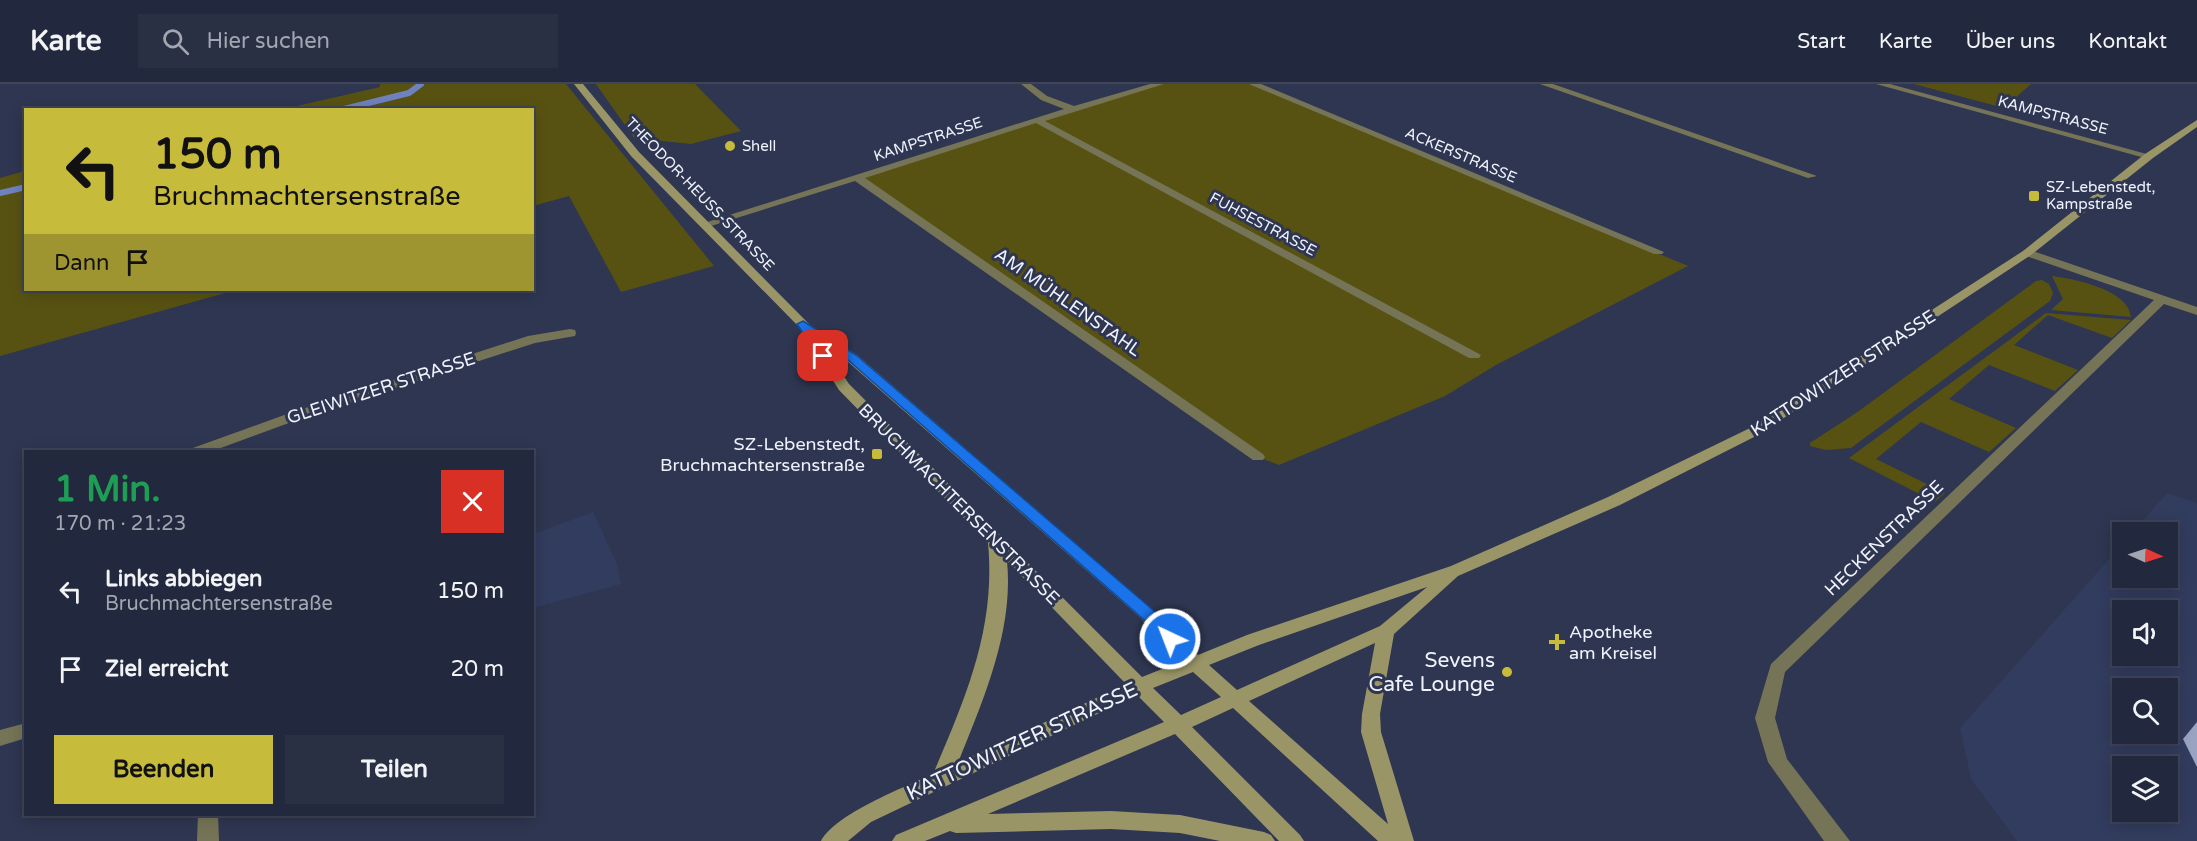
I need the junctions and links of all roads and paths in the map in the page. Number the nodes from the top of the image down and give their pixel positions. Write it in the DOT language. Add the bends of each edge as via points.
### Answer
graph roads {
  1 [pos="578,84"];
  2 [pos="1025,84"];
  3 [pos="1160,84"];
  4 [pos="1253,84"];
  5 [pos="1544,84"];
  6 [pos="1880,84"];
  7 [pos="1073,109"];
  8 [pos="1037,120"];
  9 [pos="2197,123"];
  10 [pos="2149,156"];
  11 [pos="1812,176"];
  12 [pos="858,178"];
  13 [pos="707,224"];
  14 [pos="1658,252"];
  15 [pos="2027,253"];
  16 [pos="2161,300"];
  17 [pos="2197,311"];
  18 [pos="803,324"];
  19 [pos="570,333"];
  20 [pos="1474,355"];
  21 [pos="201,450"];
  22 [pos="1258,456"];
  23 [pos="996,540"];
  24 [pos="1457,570"];
  25 [pos="1386,631"];
  26 [pos="1196,664"];
  27 [pos="1139,686"];
  28 [pos="1235,699"];
  29 [pos="1177,725"];
  30 [pos="24,731"];
  31 [pos="0,738"];
  32 [pos="941,779"];
  33 [pos="208,816"];
  34 [pos="947,824"];
  35 [pos="208,841"];
  36 [pos="832,841"];
  37 [pos="903,841"];
  38 [pos="1264,841"];
  39 [pos="1293,841"];
  40 [pos="1392,841"];
  41 [pos="1403,841"];
  42 [pos="1839,841"];
  1 -- 13 [label="street, THEODOR-HEUSS-STRASSE" via="635,154"];
  2 -- 7 [label="street" via="1044,98"];
  3 -- 7 [label="street, KAMPSTRASSE"];
  4 -- 14 [label="street, ACKERSTRASSE"];
  5 -- 11 [label="street"];
  6 -- 10 [label="street, KAMPSTRASSE"];
  7 -- 8 [label="street, KAMPSTRASSE"];
  8 -- 12 [label="street, KAMPSTRASSE"];
  8 -- 20 [label="street, FUHSESTRASSE"];
  9 -- 10 [label="street, KATTOWITZER STRASSE"];
  10 -- 15 [label="street, KATTOWITZER STRASSE"];
  12 -- 13 [label="street, KAMPSTRASSE"];
  12 -- 22 [label="street, AM MÜHLENSTAHL"];
  13 -- 18 [label="street, THEODOR-HEUSS-STRASSE"];
  15 -- 16 [label="street"];
  15 -- 24 [label="street, KATTOWITZER STRASSE" via="1753,432 1614,501"];
  16 -- 17 [label="street"];
  16 -- 42 [label="street, HECKENSTRASSE" via="1777,669 1765,718 1778,762"];
  18 -- 23 [label="street, BRUCHMACHTERSENSTRASSE" via="844,387"];
  18 -- 26 [label="street, BRUCHMACHTERSENSTRASSE" via="861,365 1148,614"];
  19 -- 21 [label="street, GLEIWITZER STRASSE" via="533,339"];
  23 -- 27 [label="street, BRUCHMACHTERSENSTRASSE"];
  23 -- 32 [label="street" via="1000,575 988,655"];
  24 -- 25 [label="street, KATTOWITZER STRASSE"];
  24 -- 26 [label="street, KATTOWITZER STRASSE" via="1253,640"];
  25 -- 28 [label="street, KATTOWITZER STRASSE"];
  25 -- 41 [label="street" via="1371,732"];
  26 -- 27 [label="street, KATTOWITZER STRASSE"];
  26 -- 28 [label="street, BRUCHMACHTERSENSTRASSE"];
  27 -- 29 [label="street, BRUCHMACHTERSENSTRASSE"];
  27 -- 32 [label="street, KATTOWITZER STRASSE"];
  28 -- 29 [label="street, KATTOWITZER STRASSE"];
  28 -- 40 [label="street, BRUCHMACHTERSENSTRASSE"];
  29 -- 34 [label="street, KATTOWITZER STRASSE"];
  29 -- 39 [label="street, BRUCHMACHTERSENSTRASSE"];
  30 -- 31 [label="street"];
  32 -- 36 [label="street, KATTOWITZER STRASSE" via="864,816"];
  33 -- 35 [label="street"];
  34 -- 37 [label="street, KATTOWITZER STRASSE"];
  34 -- 38 [label="street" via="1111,820 1180,824"];
}
